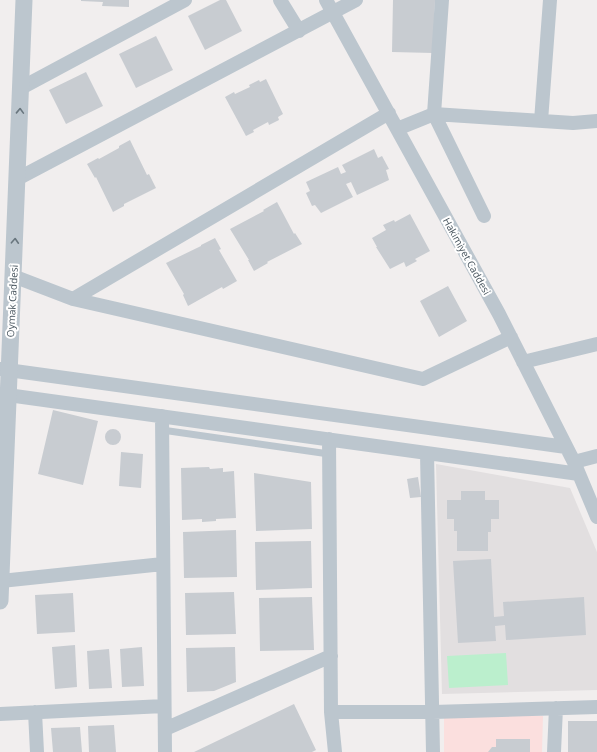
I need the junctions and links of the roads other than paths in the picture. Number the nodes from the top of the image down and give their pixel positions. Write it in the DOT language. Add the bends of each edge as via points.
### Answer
graph roads {
  1 [pos="24,0"];
  2 [pos="185,0"];
  3 [pos="280,0"];
  4 [pos="326,0"];
  5 [pos="356,0"];
  6 [pos="442,0"];
  7 [pos="550,0"];
  8 [pos="333,12"];
  9 [pos="299,31"];
  10 [pos="20,88"];
  11 [pos="389,113"];
  12 [pos="434,114"];
  13 [pos="541,121"];
  14 [pos="597,121"];
  15 [pos="397,129"];
  16 [pos="17,179"];
  17 [pos="484,216"];
  18 [pos="13,276"];
  19 [pos="73,300"];
  20 [pos="511,337"];
  21 [pos="597,344"];
  22 [pos="523,362"];
  23 [pos="4,369"];
  24 [pos="4,394"];
  25 [pos="162,423"];
  26 [pos="329,439"];
  27 [pos="566,447"];
  28 [pos="426,453"];
  29 [pos="329,454"];
  30 [pos="597,456"];
  31 [pos="576,468"];
  32 [pos="597,517"];
  33 [pos="163,564"];
  34 [pos="1,581"];
  35 [pos="0,601"];
  36 [pos="331,656"];
  37 [pos="164,706"];
  38 [pos="597,707"];
  39 [pos="556,708"];
  40 [pos="35,712"];
  41 [pos="331,712"];
  42 [pos="433,712"];
  43 [pos="0,714"];
  44 [pos="165,730"];
  45 [pos="37,752"];
  46 [pos="165,752"];
  47 [pos="335,752"];
  48 [pos="433,752"];
  49 [pos="554,752"];
  1 -- 10 [label="street, Oymak Caddesi"];
  2 -- 10 [label="street"];
  3 -- 9 [label="street"];
  4 -- 8 [label="street, Hakimiyet Caddesi"];
  5 -- 8 [label="street"];
  6 -- 12 [label="street"];
  7 -- 13 [label="street"];
  8 -- 9 [label="street"];
  8 -- 11 [label="street, Hakimiyet Caddesi"];
  9 -- 16 [label="street"];
  16 -- 10 [label="street, Oymak Caddesi, one-way"];
  11 -- 15 [label="street, Hakimiyet Caddesi"];
  11 -- 19 [label="street"];
  12 -- 13 [label="street"];
  12 -- 15 [label="street"];
  12 -- 17 [label="street"];
  13 -- 14 [label="street"];
  15 -- 20 [label="street, Hakimiyet Caddesi"];
  18 -- 16 [label="street, Oymak Caddesi, one-way"];
  18 -- 19 [label="street"];
  18 -- 23 [label="street, Oymak Caddesi"];
  19 -- 20 [label="street" via="423,379"];
  20 -- 22 [label="street, Hakimiyet Caddesi"];
  21 -- 22 [label="street"];
  22 -- 27 [label="street, Hakimiyet Caddesi"];
  23 -- 24 [label="street, Oymak Caddesi"];
  23 -- 27 [label="street"];
  24 -- 25 [label="street"];
  24 -- 34 [label="street, Oymak Caddesi"];
  25 -- 26 [label="street"];
  25 -- 29 [label="lane"];
  25 -- 33 [label="street"];
  26 -- 28 [label="street"];
  26 -- 29 [label="street"];
  27 -- 31 [label="street, Hakimiyet Caddesi"];
  28 -- 31 [label="street"];
  28 -- 42 [label="street"];
  29 -- 36 [label="street"];
  30 -- 31 [label="street"];
  31 -- 32 [label="street, Hakimiyet Caddesi"];
  33 -- 34 [label="street"];
  33 -- 37 [label="street"];
  34 -- 35 [label="street, Oymak Caddesi"];
  36 -- 41 [label="street"];
  36 -- 44 [label="street"];
  37 -- 40 [label="street"];
  37 -- 44 [label="street"];
  38 -- 39 [label="street"];
  39 -- 42 [label="street"];
  39 -- 49 [label="street"];
  40 -- 43 [label="street"];
  40 -- 45 [label="street"];
  41 -- 42 [label="street"];
  41 -- 47 [label="street"];
  42 -- 48 [label="street"];
  44 -- 46 [label="street"];
}
